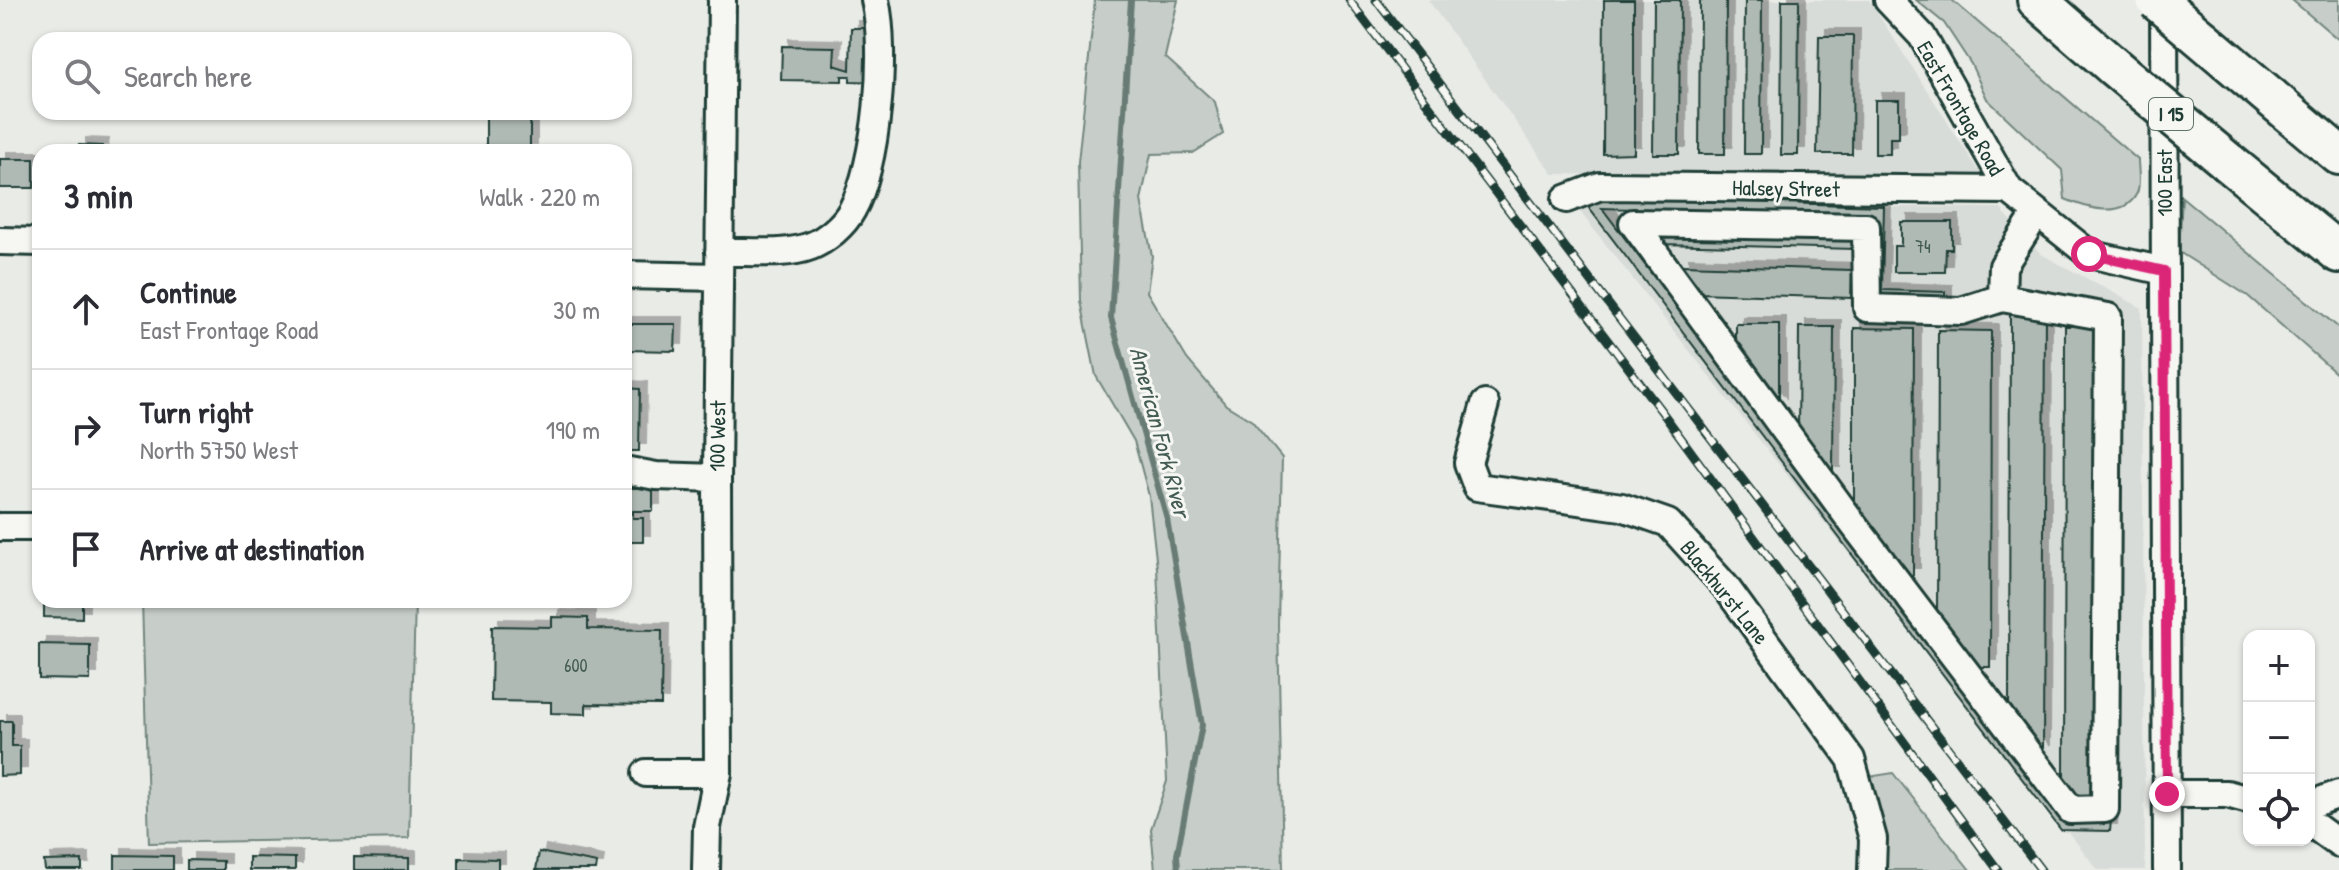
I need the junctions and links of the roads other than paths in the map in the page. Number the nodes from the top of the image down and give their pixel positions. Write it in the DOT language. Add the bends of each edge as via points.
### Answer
graph roads {
  1 [pos="722,0"];
  2 [pos="875,0"];
  3 [pos="1888,0"];
  4 [pos="2037,0"];
  5 [pos="2156,0"];
  6 [pos="2164,0"];
  7 [pos="2339,155"];
  8 [pos="2009,190"];
  9 [pos="1566,199"];
  10 [pos="2037,213"];
  11 [pos="0,241"];
  12 [pos="32,242"];
  13 [pos="2339,253"];
  14 [pos="719,265"];
  15 [pos="2164,271"];
  16 [pos="632,274"];
  17 [pos="2002,298"];
  18 [pos="1485,404"];
  19 [pos="632,472"];
  20 [pos="717,478"];
  21 [pos="0,527"];
  22 [pos="32,527"];
  23 [pos="646,773"];
  24 [pos="718,773"];
  25 [pos="2167,794"];
  26 [pos="2339,794"];
  27 [pos="2243,798"];
  28 [pos="2315,803"];
  29 [pos="2315,826"];
  30 [pos="2339,844"];
  31 [pos="706,870"];
  32 [pos="1872,870"];
  33 [pos="2167,870"];
  1 -- 14 [label="street, 100 West"];
  2 -- 14 [label="street" via="880,82 863,180 851,211 835,231 811,246"];
  3 -- 8 [label="street, East Frontage Road" via="1922,36"];
  4 -- 13 [label="highway, I 15, bridge"];
  5 -- 7 [label="highway, bridge"];
  6 -- 15 [label="street, 100 East"];
  8 -- 9 [label="street, Halsey Street" via="1600,186"];
  8 -- 10 [label="street, East Frontage Road"];
  10 -- 15 [label="street, East Frontage Road" via="2089,254"];
  10 -- 17 [label="street" via="2003,266"];
  11 -- 12 [label="street"];
  14 -- 16 [label="street"];
  14 -- 20 [label="street, 100 West"];
  15 -- 25 [label="street, 100 East"];
  17 -- 17 [label="street" via="2108,317 2105,809 2071,810 1633,223 1866,227 1867,308 1961,311"];
  18 -- 32 [label="street, Blackhurst Lane" via="1468,463 1477,487 1622,507 1668,523 1725,586 1851,759 1873,839"];
  19 -- 20 [label="street"];
  20 -- 24 [label="street, 100 West"];
  21 -- 22 [label="street"];
  23 -- 24 [label="street"];
  24 -- 31 [label="street, 100 West" via="707,827"];
  25 -- 27 [label="street"];
  25 -- 33 [label="street, 100 East"];
  26 -- 28 [label="street"];
  29 -- 30 [label="street"];
}
